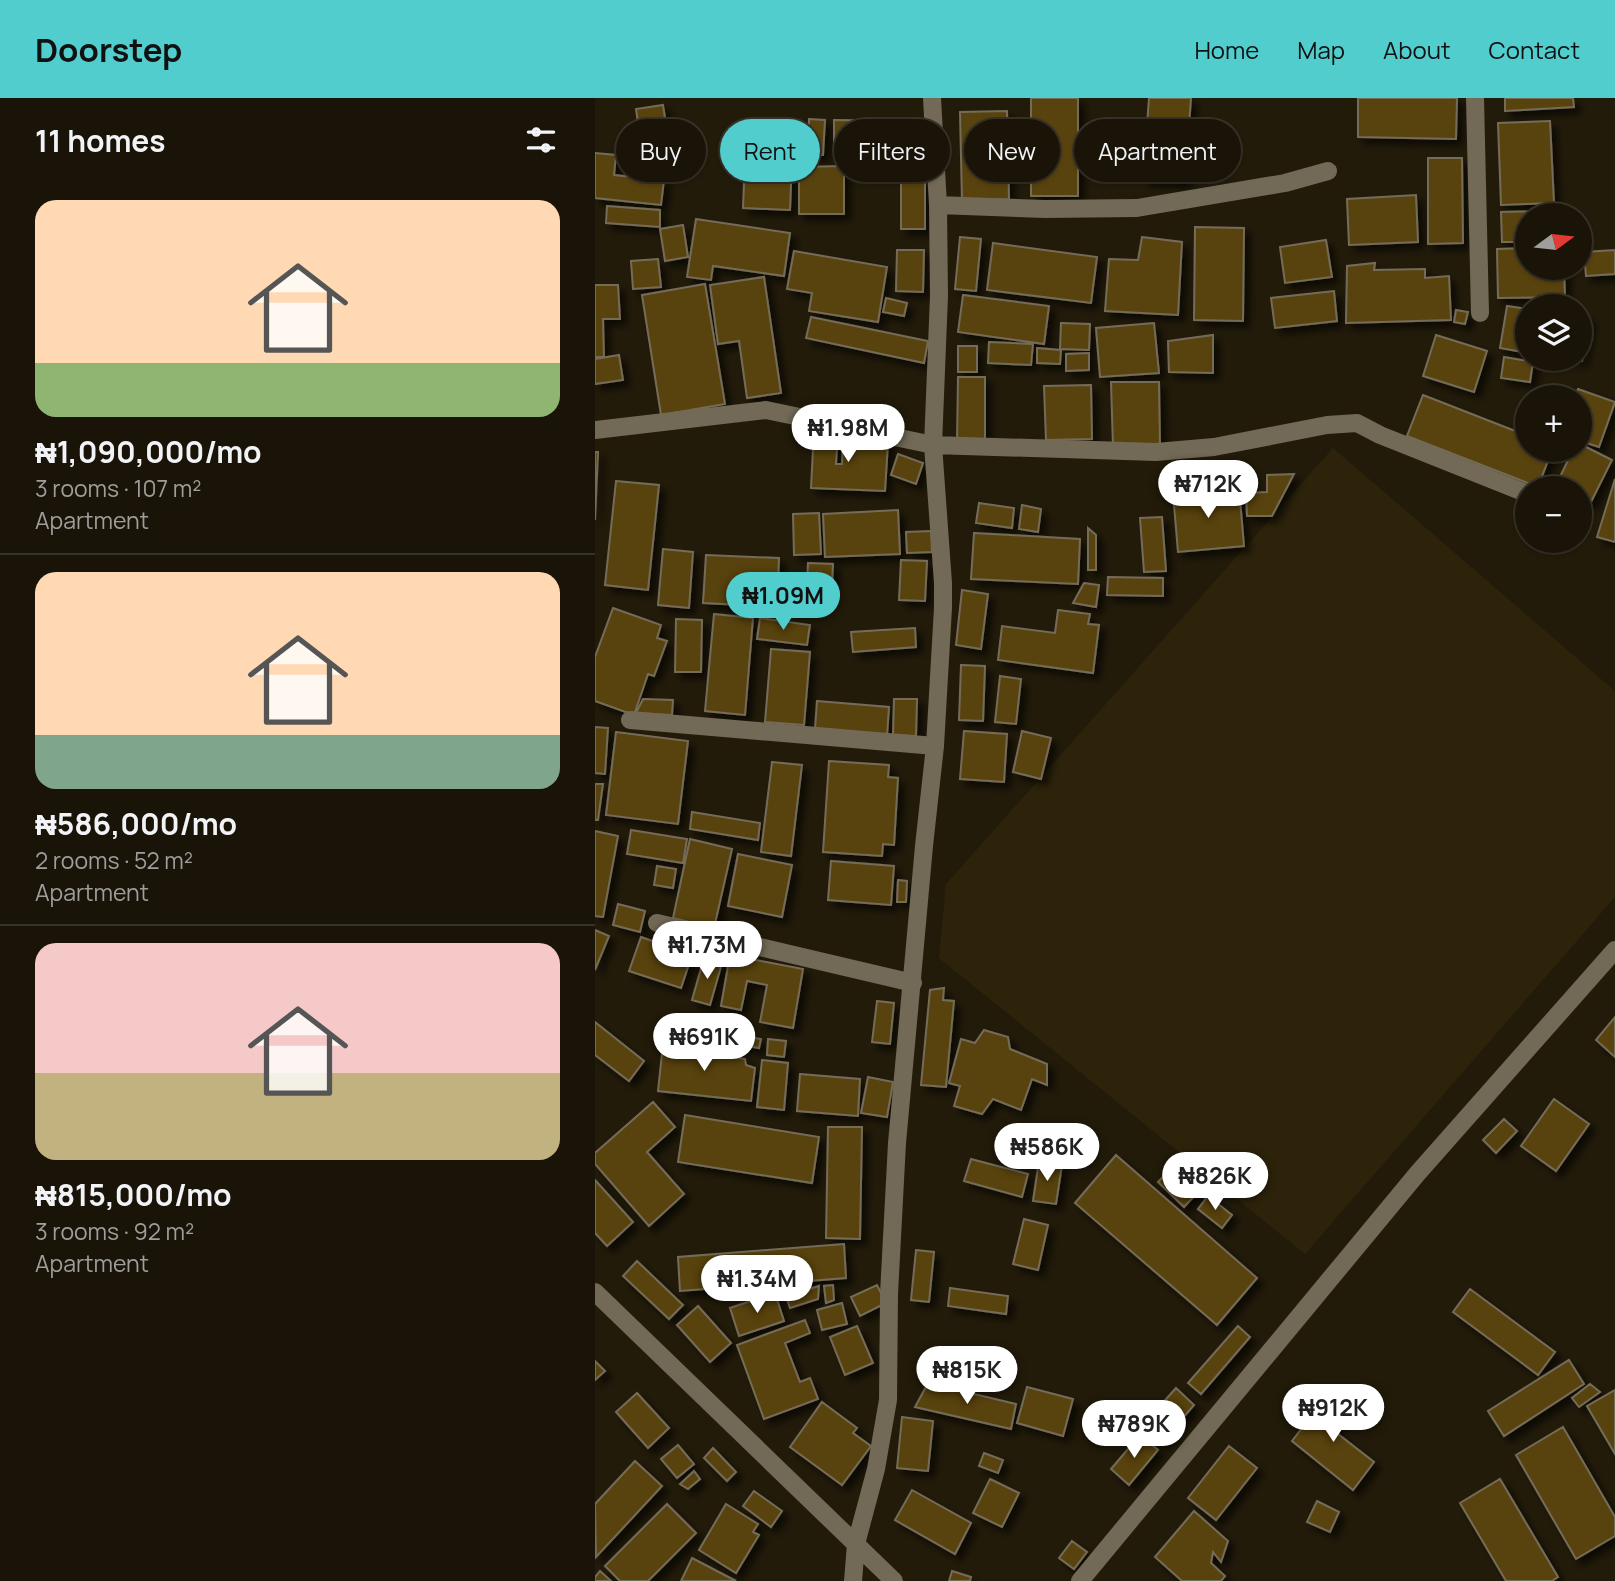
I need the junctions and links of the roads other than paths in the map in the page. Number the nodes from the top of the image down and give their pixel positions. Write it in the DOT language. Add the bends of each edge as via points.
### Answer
graph roads {
  1 [pos="932,98"];
  2 [pos="1475,98"];
  3 [pos="1328,171"];
  4 [pos="939,205"];
  5 [pos="1480,313"];
  6 [pos="595,430"];
  7 [pos="933,445"];
  8 [pos="1515,489"];
  9 [pos="630,720"];
  10 [pos="935,746"];
  11 [pos="657,923"];
  12 [pos="1615,950"];
  13 [pos="913,983"];
  14 [pos="595,1293"];
  15 [pos="856,1544"];
  16 [pos="853,1581"];
  17 [pos="894,1581"];
  18 [pos="1080,1581"];
  1 -- 4 [label="street"];
  2 -- 5 [label="street"];
  3 -- 4 [label="street" via="1285,183 1137,208"];
  4 -- 7 [label="street"];
  6 -- 7 [label="street" via="766,410"];
  7 -- 8 [label="street" via="1156,452 1357,423"];
  7 -- 10 [label="street" via="943,583"];
  9 -- 10 [label="street"];
  10 -- 13 [label="street"];
  11 -- 13 [label="street"];
  12 -- 18 [label="street" via="1417,1174"];
  13 -- 15 [label="street" via="896,1157 888,1400"];
  14 -- 15 [label="street"];
  15 -- 16 [label="street"];
  15 -- 17 [label="street"];
}
